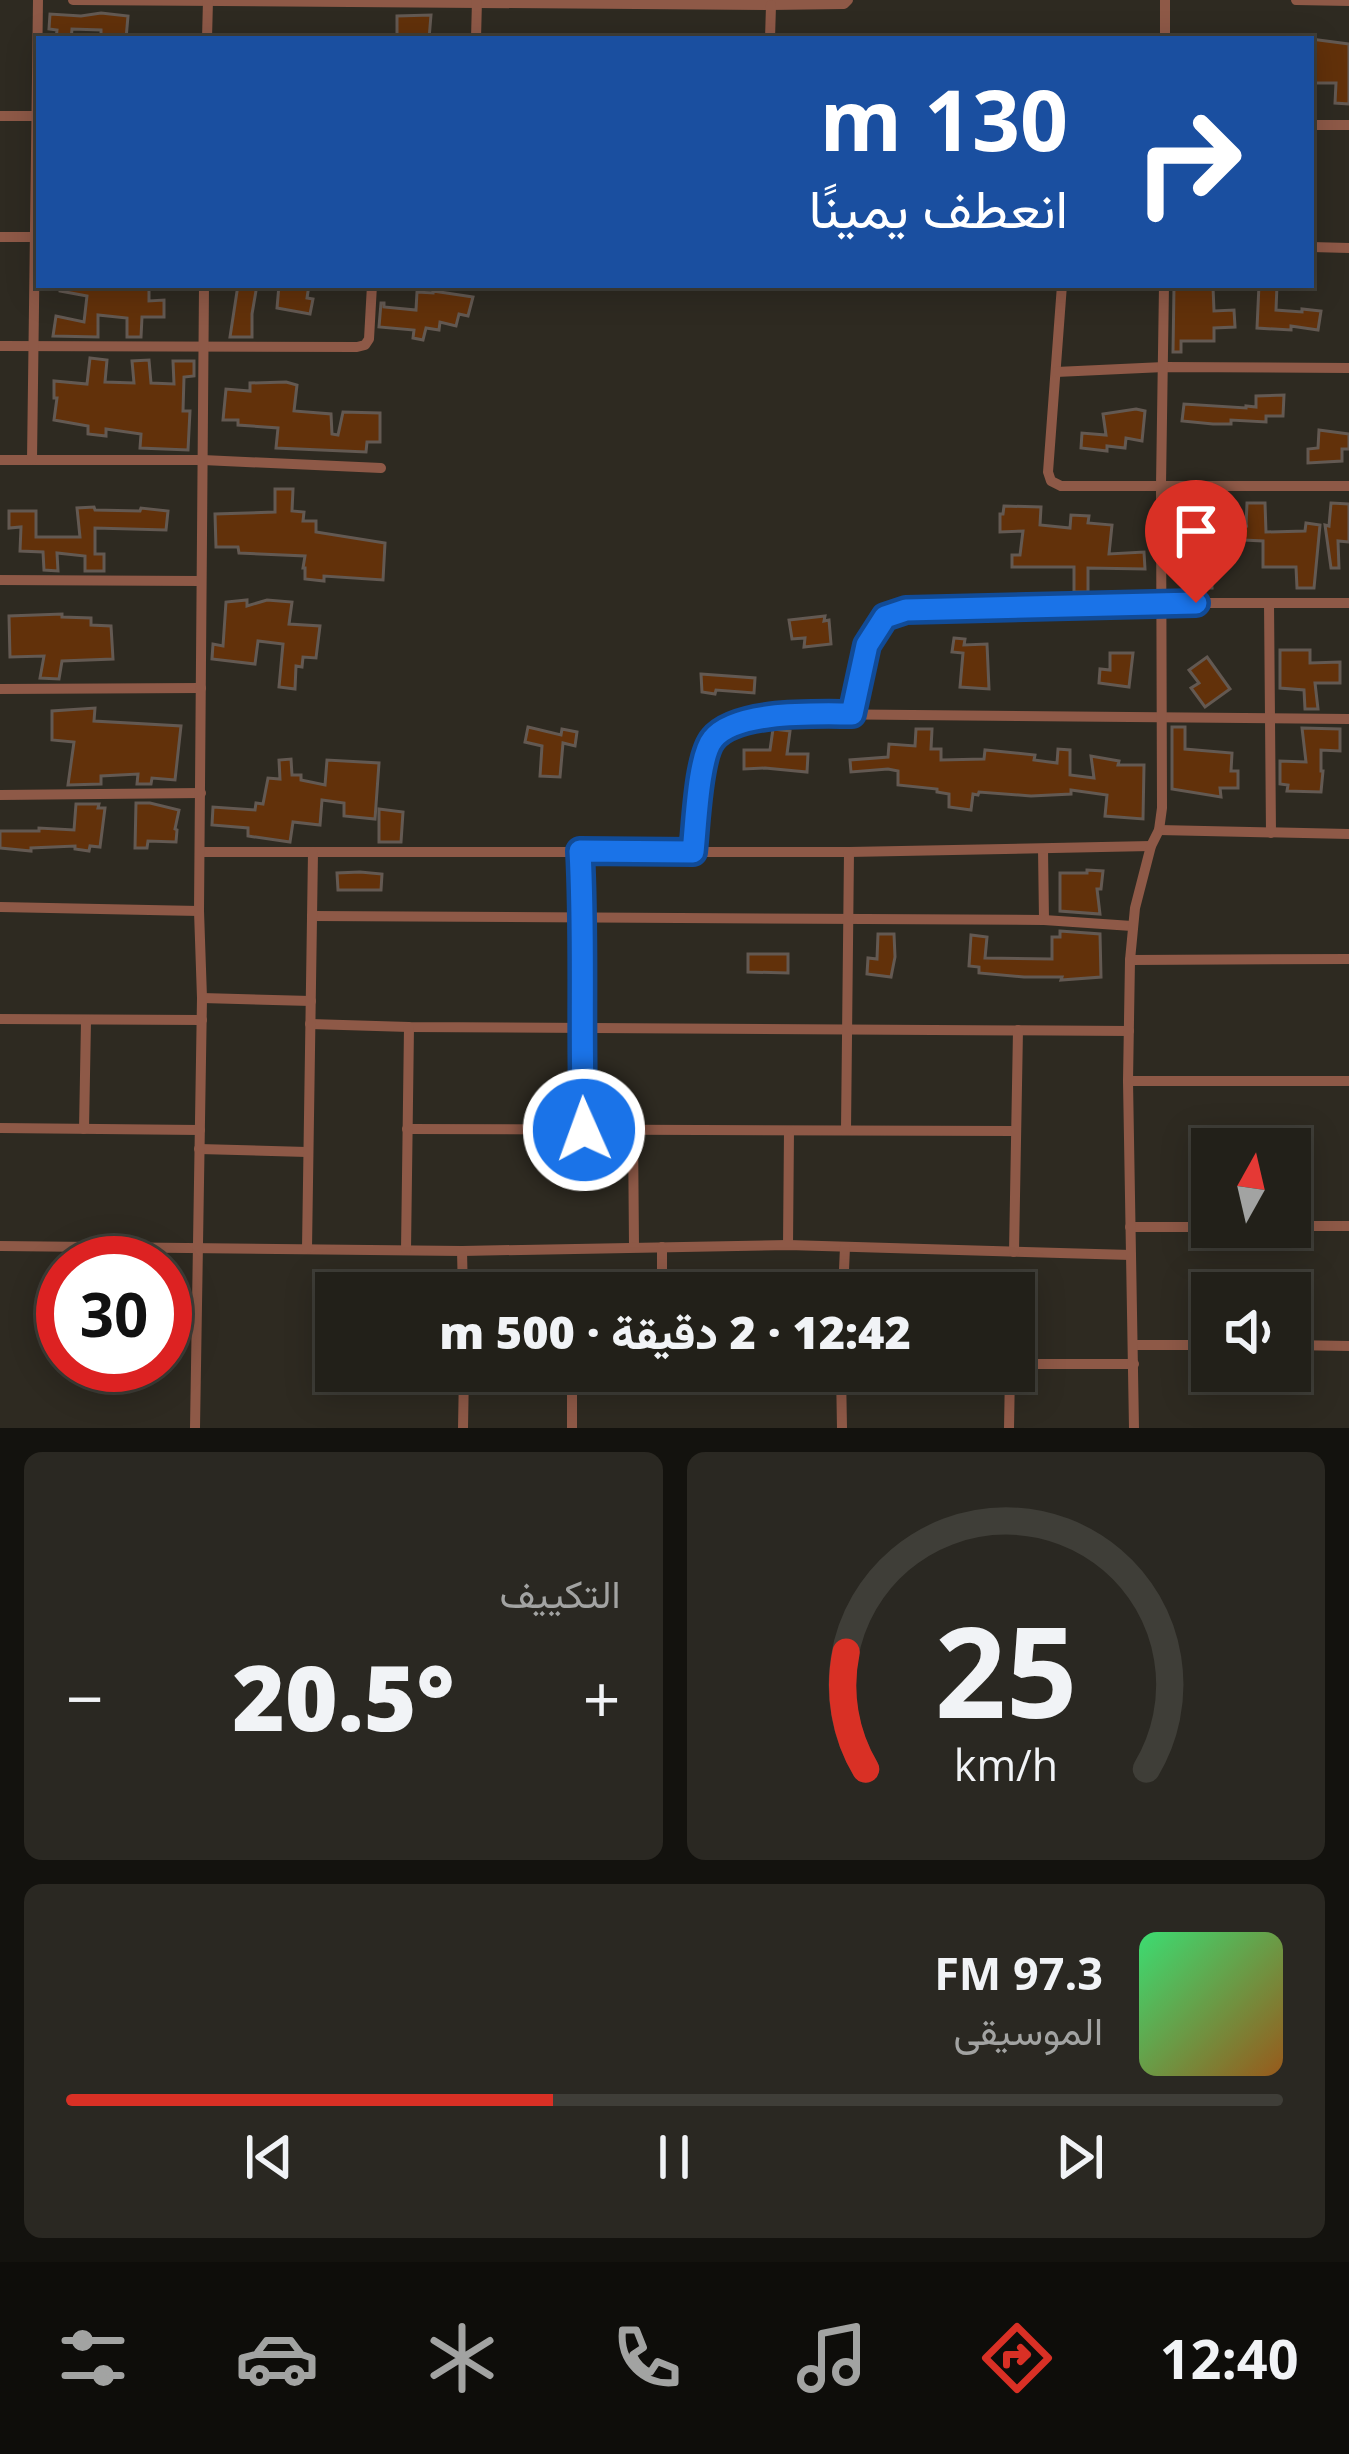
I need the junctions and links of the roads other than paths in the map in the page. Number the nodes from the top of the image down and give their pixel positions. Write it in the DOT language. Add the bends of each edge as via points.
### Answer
graph roads {
  1 [pos="38,0"];
  2 [pos="73,0"];
  3 [pos="848,0"];
  4 [pos="1165,0"];
  5 [pos="1296,0"];
  6 [pos="476,1"];
  7 [pos="1349,1"];
  8 [pos="208,2"];
  9 [pos="771,5"];
  10 [pos="38,36"];
  11 [pos="207,36"];
  12 [pos="476,36"];
  13 [pos="770,36"];
  14 [pos="1165,36"];
  15 [pos="0,116"];
  16 [pos="36,116"];
  17 [pos="1314,124"];
  18 [pos="1349,125"];
  19 [pos="0,236"];
  20 [pos="36,237"];
  21 [pos="1314,248"];
  22 [pos="1349,248"];
  23 [pos="36,273"];
  24 [pos="204,288"];
  25 [pos="371,288"];
  26 [pos="1062,288"];
  27 [pos="1164,288"];
  28 [pos="0,346"];
  29 [pos="34,346"];
  30 [pos="205,346"];
  31 [pos="1164,367"];
  32 [pos="1349,368"];
  33 [pos="1057,372"];
  34 [pos="0,460"];
  35 [pos="32,460"];
  36 [pos="203,460"];
  37 [pos="381,468"];
  38 [pos="1160,485"];
  39 [pos="1349,486"];
  40 [pos="0,580"];
  41 [pos="200,581"];
  42 [pos="1160,603"];
  43 [pos="1269,603"];
  44 [pos="1349,603"];
  45 [pos="201,688"];
  46 [pos="0,689"];
  47 [pos="852,714"];
  48 [pos="1269,717"];
  49 [pos="1161,718"];
  50 [pos="1349,718"];
  51 [pos="201,793"];
  52 [pos="0,795"];
  53 [pos="1159,830"];
  54 [pos="1271,833"];
  55 [pos="1349,835"];
  56 [pos="1151,846"];
  57 [pos="1043,849"];
  58 [pos="580,851"];
  59 [pos="201,852"];
  60 [pos="314,852"];
  61 [pos="693,852"];
  62 [pos="848,852"];
  63 [pos="0,907"];
  64 [pos="200,911"];
  65 [pos="312,916"];
  66 [pos="849,918"];
  67 [pos="584,920"];
  68 [pos="1044,920"];
  69 [pos="1132,926"];
  70 [pos="1349,958"];
  71 [pos="1130,960"];
  72 [pos="202,998"];
  73 [pos="311,1001"];
  74 [pos="0,1018"];
  75 [pos="202,1019"];
  76 [pos="86,1021"];
  77 [pos="310,1024"];
  78 [pos="580,1026"];
  79 [pos="409,1027"];
  80 [pos="848,1030"];
  81 [pos="1018,1030"];
  82 [pos="1129,1031"];
  83 [pos="1128,1081"];
  84 [pos="1349,1081"];
  85 [pos="0,1128"];
  86 [pos="84,1129"];
  87 [pos="200,1130"];
  88 [pos="406,1130"];
  89 [pos="584,1130"];
  90 [pos="846,1130"];
  91 [pos="633,1131"];
  92 [pos="789,1131"];
  93 [pos="1016,1131"];
  94 [pos="199,1149"];
  95 [pos="307,1152"];
  96 [pos="1191,1226"];
  97 [pos="1311,1226"];
  98 [pos="1349,1226"];
  99 [pos="1130,1227"];
  100 [pos="788,1245"];
  101 [pos="0,1246"];
  102 [pos="634,1246"];
  103 [pos="845,1246"];
  104 [pos="662,1247"];
  105 [pos="307,1249"];
  106 [pos="196,1250"];
  107 [pos="406,1250"];
  108 [pos="461,1251"];
  109 [pos="1014,1252"];
  110 [pos="1131,1255"];
  111 [pos="462,1272"];
  112 [pos="662,1272"];
  113 [pos="844,1272"];
  114 [pos="1134,1345"];
  115 [pos="1191,1345"];
  116 [pos="1311,1346"];
  117 [pos="1349,1346"];
  118 [pos="1134,1364"];
  119 [pos="1035,1367"];
  120 [pos="464,1392"];
  121 [pos="572,1392"];
  122 [pos="841,1392"];
  123 [pos="1011,1392"];
  124 [pos="195,1428"];
  125 [pos="464,1428"];
  126 [pos="572,1428"];
  127 [pos="842,1428"];
  128 [pos="1009,1428"];
  129 [pos="1134,1428"];
  1 -- 10 [label="street"];
  2 -- 8 [label="street"];
  3 -- 9 [label="street"];
  4 -- 14 [label="street"];
  5 -- 7 [label="street"];
  6 -- 8 [label="street"];
  6 -- 9 [label="street"];
  6 -- 12 [label="street"];
  8 -- 11 [label="street"];
  9 -- 13 [label="street"];
  15 -- 16 [label="street"];
  17 -- 18 [label="street"];
  19 -- 20 [label="street"];
  21 -- 22 [label="street"];
  23 -- 29 [label="street"];
  24 -- 30 [label="street"];
  25 -- 30 [label="street" via="365,345"];
  26 -- 33 [label="street"];
  27 -- 31 [label="street"];
  28 -- 29 [label="street"];
  29 -- 30 [label="street"];
  29 -- 35 [label="street"];
  30 -- 36 [label="street"];
  31 -- 32 [label="street"];
  31 -- 33 [label="street"];
  31 -- 38 [label="street"];
  33 -- 38 [label="street" via="1051,481"];
  34 -- 35 [label="street"];
  35 -- 36 [label="street"];
  36 -- 37 [label="street"];
  36 -- 41 [label="street"];
  38 -- 39 [label="street"];
  38 -- 42 [label="street"];
  40 -- 41 [label="street"];
  41 -- 45 [label="street"];
  42 -- 43 [label="street"];
  42 -- 47 [label="street" via="885,617 867,645"];
  42 -- 49 [label="street"];
  43 -- 44 [label="street"];
  43 -- 48 [label="street"];
  45 -- 46 [label="street"];
  45 -- 51 [label="street"];
  47 -- 49 [label="street"];
  47 -- 61 [label="street" via="772,716 711,740"];
  48 -- 49 [label="street"];
  48 -- 50 [label="street"];
  48 -- 54 [label="street"];
  49 -- 53 [label="street"];
  51 -- 52 [label="street"];
  51 -- 59 [label="street"];
  53 -- 54 [label="street"];
  53 -- 56 [label="street"];
  54 -- 55 [label="street"];
  56 -- 57 [label="street"];
  56 -- 69 [label="street"];
  57 -- 62 [label="street"];
  57 -- 68 [label="street"];
  58 -- 60 [label="street"];
  58 -- 61 [label="street"];
  58 -- 67 [label="street"];
  59 -- 60 [label="street"];
  59 -- 64 [label="street"];
  60 -- 65 [label="street"];
  61 -- 62 [label="street"];
  62 -- 66 [label="street"];
  63 -- 64 [label="street"];
  64 -- 72 [label="street"];
  65 -- 67 [label="street"];
  65 -- 73 [label="street"];
  66 -- 67 [label="street"];
  66 -- 68 [label="street"];
  66 -- 80 [label="street"];
  67 -- 78 [label="street"];
  68 -- 69 [label="street"];
  69 -- 71 [label="street"];
  70 -- 71 [label="street"];
  71 -- 82 [label="street"];
  72 -- 73 [label="street"];
  72 -- 75 [label="street"];
  73 -- 77 [label="street"];
  74 -- 76 [label="street"];
  75 -- 76 [label="street"];
  75 -- 87 [label="street"];
  76 -- 86 [label="street"];
  77 -- 79 [label="street"];
  77 -- 95 [label="street"];
  78 -- 79 [label="street"];
  78 -- 80 [label="street"];
  78 -- 89 [label="street"];
  79 -- 88 [label="street"];
  80 -- 81 [label="street"];
  80 -- 90 [label="street"];
  81 -- 82 [label="street"];
  81 -- 93 [label="street"];
  82 -- 83 [label="street"];
  83 -- 84 [label="street"];
  83 -- 99 [label="street"];
  85 -- 86 [label="street"];
  86 -- 87 [label="street"];
  87 -- 94 [label="street"];
  88 -- 89 [label="street"];
  88 -- 107 [label="street"];
  89 -- 91 [label="street"];
  90 -- 92 [label="street"];
  90 -- 93 [label="street"];
  91 -- 92 [label="street"];
  91 -- 102 [label="street"];
  92 -- 100 [label="street"];
  93 -- 109 [label="street"];
  94 -- 95 [label="street"];
  94 -- 106 [label="street"];
  95 -- 105 [label="street"];
  96 -- 99 [label="street"];
  97 -- 98 [label="street"];
  99 -- 110 [label="street"];
  100 -- 103 [label="street"];
  100 -- 104 [label="street"];
  101 -- 106 [label="street"];
  102 -- 104 [label="street"];
  102 -- 108 [label="street"];
  103 -- 109 [label="street"];
  103 -- 113 [label="street"];
  104 -- 112 [label="street"];
  105 -- 106 [label="street"];
  105 -- 107 [label="street"];
  106 -- 124 [label="street"];
  107 -- 108 [label="street"];
  108 -- 111 [label="street"];
  109 -- 110 [label="street"];
  110 -- 114 [label="street"];
  114 -- 115 [label="street"];
  114 -- 118 [label="street"];
  116 -- 117 [label="street"];
  118 -- 119 [label="street"];
  118 -- 129 [label="street"];
  120 -- 125 [label="street"];
  121 -- 126 [label="street"];
  122 -- 127 [label="street"];
  123 -- 128 [label="street"];
}
